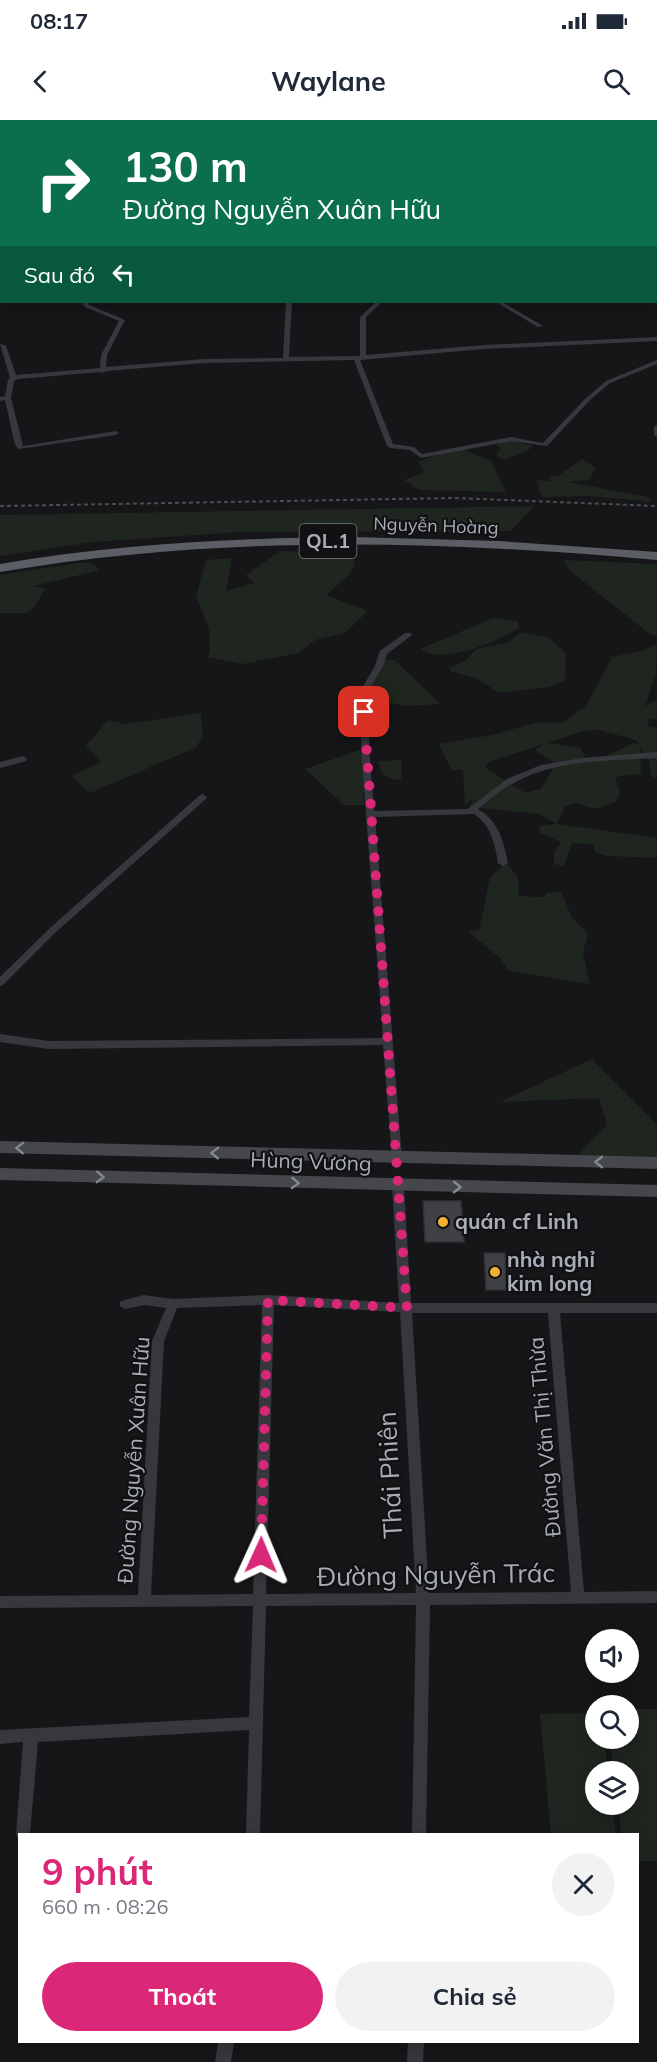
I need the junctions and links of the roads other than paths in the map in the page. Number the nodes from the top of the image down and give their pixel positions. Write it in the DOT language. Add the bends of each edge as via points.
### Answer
graph roads {
  1 [pos="86,303"];
  2 [pos="289,303"];
  3 [pos="378,303"];
  4 [pos="501,303"];
  5 [pos="540,326"];
  6 [pos="657,339"];
  7 [pos="0,346"];
  8 [pos="359,358"];
  9 [pos="286,360"];
  10 [pos="657,362"];
  11 [pos="103,371"];
  12 [pos="14,379"];
  13 [pos="4,398"];
  14 [pos="657,427"];
  15 [pos="116,433"];
  16 [pos="657,435"];
  17 [pos="657,547"];
  18 [pos="657,555"];
  19 [pos="0,560"];
  20 [pos="0,568"];
  21 [pos="408,635"];
  22 [pos="657,755"];
  23 [pos="23,759"];
  24 [pos="0,765"];
  25 [pos="203,797"];
  26 [pos="472,809"];
  27 [pos="370,814"];
  28 [pos="503,863"];
  29 [pos="0,982"];
  30 [pos="0,1038"];
  31 [pos="388,1041"];
  32 [pos="0,1147"];
  33 [pos="397,1158"];
  34 [pos="657,1163"];
  35 [pos="0,1174"];
  36 [pos="398,1186"];
  37 [pos="657,1191"];
  38 [pos="268,1300"];
  39 [pos="125,1304"];
  40 [pos="173,1304"];
  41 [pos="407,1308"];
  42 [pos="657,1308"];
  43 [pos="554,1309"];
  44 [pos="578,1597"];
  45 [pos="657,1597"];
  46 [pos="423,1600"];
  47 [pos="260,1601"];
  48 [pos="0,1602"];
  49 [pos="144,1602"];
  50 [pos="256,1723"];
  51 [pos="31,1736"];
  52 [pos="0,1737"];
  53 [pos="23,1833"];
  54 [pos="253,1833"];
  55 [pos="419,1833"];
  56 [pos="226,2043"];
  57 [pos="416,2043"];
  58 [pos="223,2062"];
  59 [pos="415,2062"];
  1 -- 11 [label="street" via="122,320 104,355"];
  2 -- 9 [label="street"];
  3 -- 8 [label="street" via="363,317"];
  4 -- 5 [label="street"];
  6 -- 8 [label="street" via="484,347"];
  7 -- 12 [label="street"];
  8 -- 9 [label="street"];
  8 -- 10 [label="street" via="390,446 412,448 421,456 511,439 545,445 608,382"];
  9 -- 11 [label="street" via="204,361"];
  11 -- 12 [label="street"];
  12 -- 13 [label="street"];
  13 -- 15 [label="street" via="21,448"];
  14 -- 16 [label="street"];
  17 -- 19 [label="highway, Nguyễn Hoàng / QL.1" via="275,534 109,544"];
  18 -- 20 [label="highway, Nguyễn Hoàng / QL.1" via="454,543 289,541 118,551"];
  21 -- 27 [label="street" via="383,654 364,695"];
  22 -- 26 [label="street" via="571,762 533,772 510,781"];
  23 -- 24 [label="street"];
  25 -- 29 [label="street"];
  26 -- 27 [label="street"];
  26 -- 28 [label="street" via="483,815 495,834"];
  27 -- 31 [label="street"];
  30 -- 31 [label="street" via="49,1045"];
  31 -- 33 [label="street"];
  33 -- 32 [label="main road, Hùng Vương, one-way"];
  34 -- 33 [label="main road, Hùng Vương, one-way"];
  33 -- 36 [label="main road"];
  35 -- 36 [label="main road, Hùng Vương, one-way"];
  36 -- 37 [label="main road, Hùng Vương, one-way"];
  36 -- 41 [label="street, Thái Phiên"];
  38 -- 40 [label="street"];
  38 -- 41 [label="street"];
  38 -- 47 [label="street"];
  39 -- 40 [label="street" via="144,1300"];
  40 -- 49 [label="street, Đường Nguyễn Xuân Hữu" via="158,1341"];
  41 -- 43 [label="street"];
  41 -- 46 [label="street, Thái Phiên"];
  42 -- 43 [label="street"];
  43 -- 44 [label="street, Đường Văn Thị Thừa"];
  44 -- 45 [label="street, Đường Nguyễn Trác"];
  44 -- 46 [label="street, Đường Nguyễn Trác"];
  46 -- 47 [label="street, Đường Nguyễn Trác"];
  46 -- 55 [label="street, Thái Phiên"];
  47 -- 49 [label="street, Đường Nguyễn Trác"];
  47 -- 50 [label="street"];
  48 -- 49 [label="street, Đường Nguyễn Trác"];
  50 -- 51 [label="street"];
  50 -- 54 [label="street"];
  51 -- 52 [label="street"];
  51 -- 53 [label="street"];
  56 -- 58 [label="street"];
  57 -- 59 [label="street"];
}
